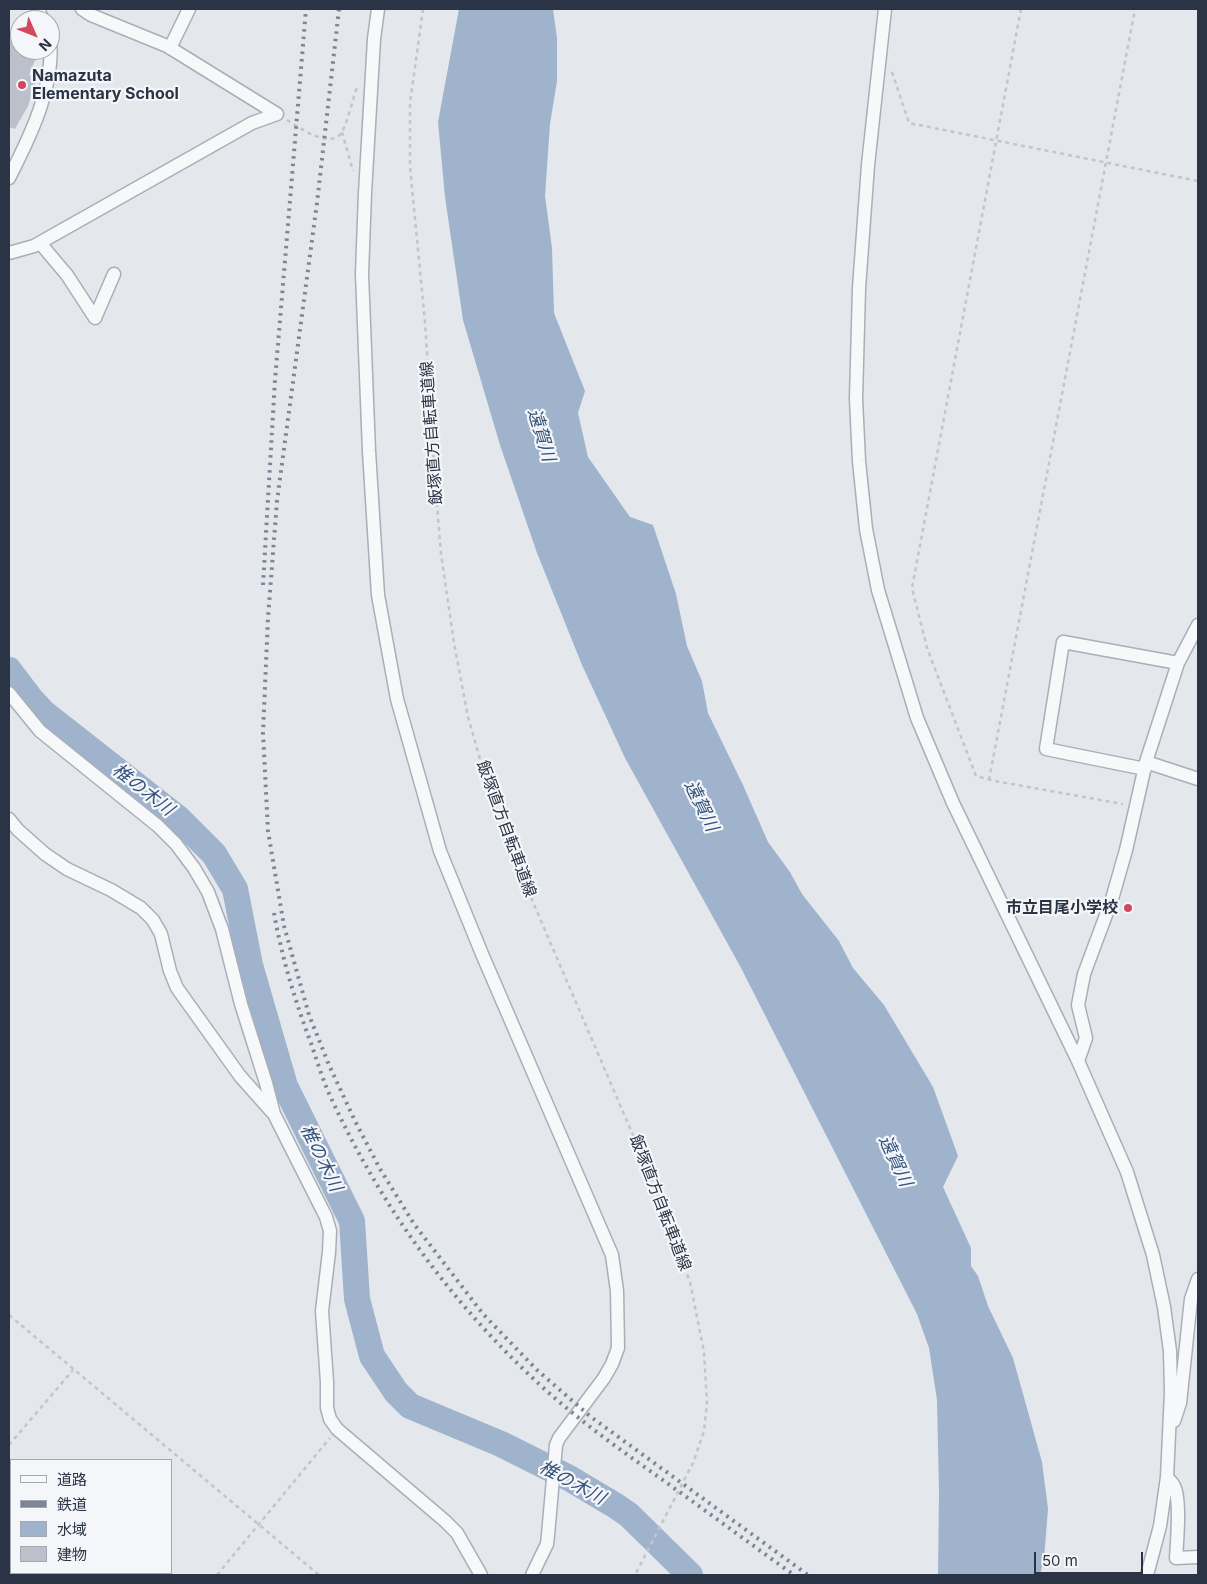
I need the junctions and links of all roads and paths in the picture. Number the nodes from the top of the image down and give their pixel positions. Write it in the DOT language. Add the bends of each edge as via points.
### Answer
graph roads {
  1 [pos="82,9"];
  2 [pos="189,9"];
  3 [pos="378,9"];
  4 [pos="423,9"];
  5 [pos="885,9"];
  6 [pos="1021,9"];
  7 [pos="1135,9"];
  8 [pos="170,48"];
  9 [pos="50,60"];
  10 [pos="891,67"];
  11 [pos="358,85"];
  12 [pos="277,114"];
  13 [pos="342,132"];
  14 [pos="996,140"];
  15 [pos="1105,163"];
  16 [pos="354,174"];
  17 [pos="9,178"];
  18 [pos="1198,181"];
  19 [pos="40,243"];
  20 [pos="9,253"];
  21 [pos="114,274"];
  22 [pos="1198,625"];
  23 [pos="1178,663"];
  24 [pos="9,693"];
  25 [pos="1145,765"];
  26 [pos="1198,779"];
  27 [pos="990,780"];
  28 [pos="1135,806"];
  29 [pos="9,819"];
  30 [pos="1078,1062"];
  31 [pos="274,1114"];
  32 [pos="1198,1279"];
  33 [pos="9,1315"];
  34 [pos="73,1370"];
  35 [pos="337,1429"];
  36 [pos="1169,1435"];
  37 [pos="9,1445"];
  38 [pos="1167,1477"];
  39 [pos="260,1525"];
  40 [pos="1198,1557"];
  41 [pos="217,1575"];
  42 [pos="319,1575"];
  43 [pos="481,1575"];
  44 [pos="532,1575"];
  45 [pos="635,1575"];
  46 [pos="1147,1575"];
  1 -- 8 [label="street"];
  2 -- 8 [label="street"];
  3 -- 44 [label="street" via="364,193 362,274 378,595 397,699 440,852 612,1255 617,1291 618,1348 604,1378 556,1445 547,1544"];
  4 -- 45 [label="path, 飯塚直方自転車道線" via="410,103 410,167 425,322 441,554 468,717 490,794 520,872 654,1184 690,1282 704,1352 707,1402 704,1431 693,1463"];
  5 -- 30 [label="street" via="868,164 859,288 856,399 866,529 878,590 917,718 953,803"];
  6 -- 14 [label="path"];
  7 -- 15 [label="path"];
  8 -- 12 [label="street"];
  9 -- 17 [label="street" via="41,105 28,141"];
  10 -- 14 [label="path" via="909,123"];
  11 -- 13 [label="path"];
  12 -- 13 [label="path" via="324,139 331,140"];
  12 -- 19 [label="street" via="252,123"];
  13 -- 16 [label="path"];
  14 -- 15 [label="path"];
  14 -- 27 [label="path" via="912,588 927,648 976,776"];
  15 -- 18 [label="path"];
  15 -- 27 [label="path"];
  19 -- 20 [label="street"];
  19 -- 21 [label="street" via="67,275 95,318"];
  22 -- 23 [label="street"];
  23 -- 25 [label="street"];
  23 -- 25 [label="street" via="1063,642 1046,749"];
  24 -- 31 [label="street" via="40,731 158,826 194,868 208,892 222,929 240,1004"];
  25 -- 26 [label="street"];
  25 -- 28 [label="street"];
  27 -- 28 [label="path"];
  28 -- 30 [label="street" via="1112,899 1084,974 1078,1005 1086,1038"];
  29 -- 31 [label="street" via="45,854 141,908 153,920 161,934 177,988 240,1076"];
  30 -- 36 [label="street" via="1127,1172 1153,1255 1170,1351"];
  31 -- 35 [label="street" via="330,1231 322,1311 327,1408"];
  32 -- 36 [label="street" via="1191,1299 1180,1403"];
  33 -- 34 [label="path"];
  34 -- 37 [label="path"];
  34 -- 39 [label="path"];
  35 -- 39 [label="path"];
  35 -- 43 [label="street" via="457,1533"];
  36 -- 38 [label="street"];
  38 -- 40 [label="street" via="1175,1487 1178,1522 1176,1558"];
  38 -- 46 [label="street" via="1160,1526"];
  39 -- 41 [label="path"];
  39 -- 42 [label="path"];
}
